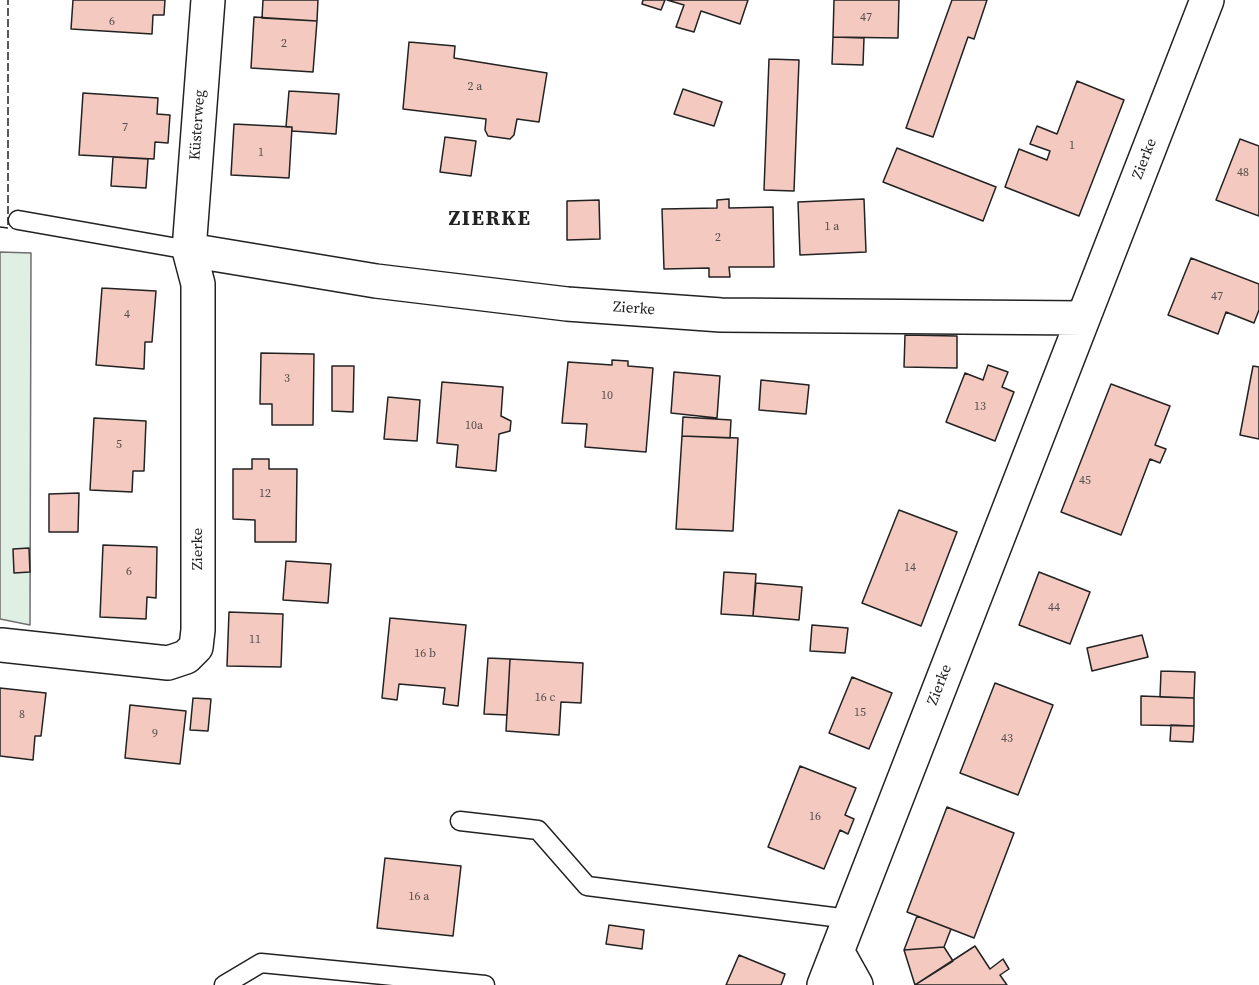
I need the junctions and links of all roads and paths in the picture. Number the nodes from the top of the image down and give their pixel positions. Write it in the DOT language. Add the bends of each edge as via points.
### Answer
graph roads {
  1 [pos="208,0"];
  2 [pos="1207,0"];
  3 [pos="18,220"];
  4 [pos="189,250"];
  5 [pos="1083,318"];
  6 [pos="1,645"];
  7 [pos="460,821"];
  8 [pos="849,919"];
  9 [pos="837,951"];
  10 [pos="224,985"];
  11 [pos="485,985"];
  12 [pos="824,985"];
  13 [pos="856,985"];
  1 -- 4 [label="street, Küsterweg"];
  2 -- 5 [label="street, Zierke"];
  3 -- 4 [label="lane, Zierke"];
  4 -- 5 [label="street, Zierke" via="376,281 579,305 721,315"];
  4 -- 6 [label="street, Zierke" via="198,284 196,647 186,657 168,663"];
  5 -- 8 [label="street, Zierke"];
  7 -- 8 [label="lane" via="538,830 587,886"];
  8 -- 9 [label="street, Zierke"];
  9 -- 12 [label="street, Zierke"];
  9 -- 13 [label="street"];
  10 -- 11 [label="lane" via="261,963"];
}
